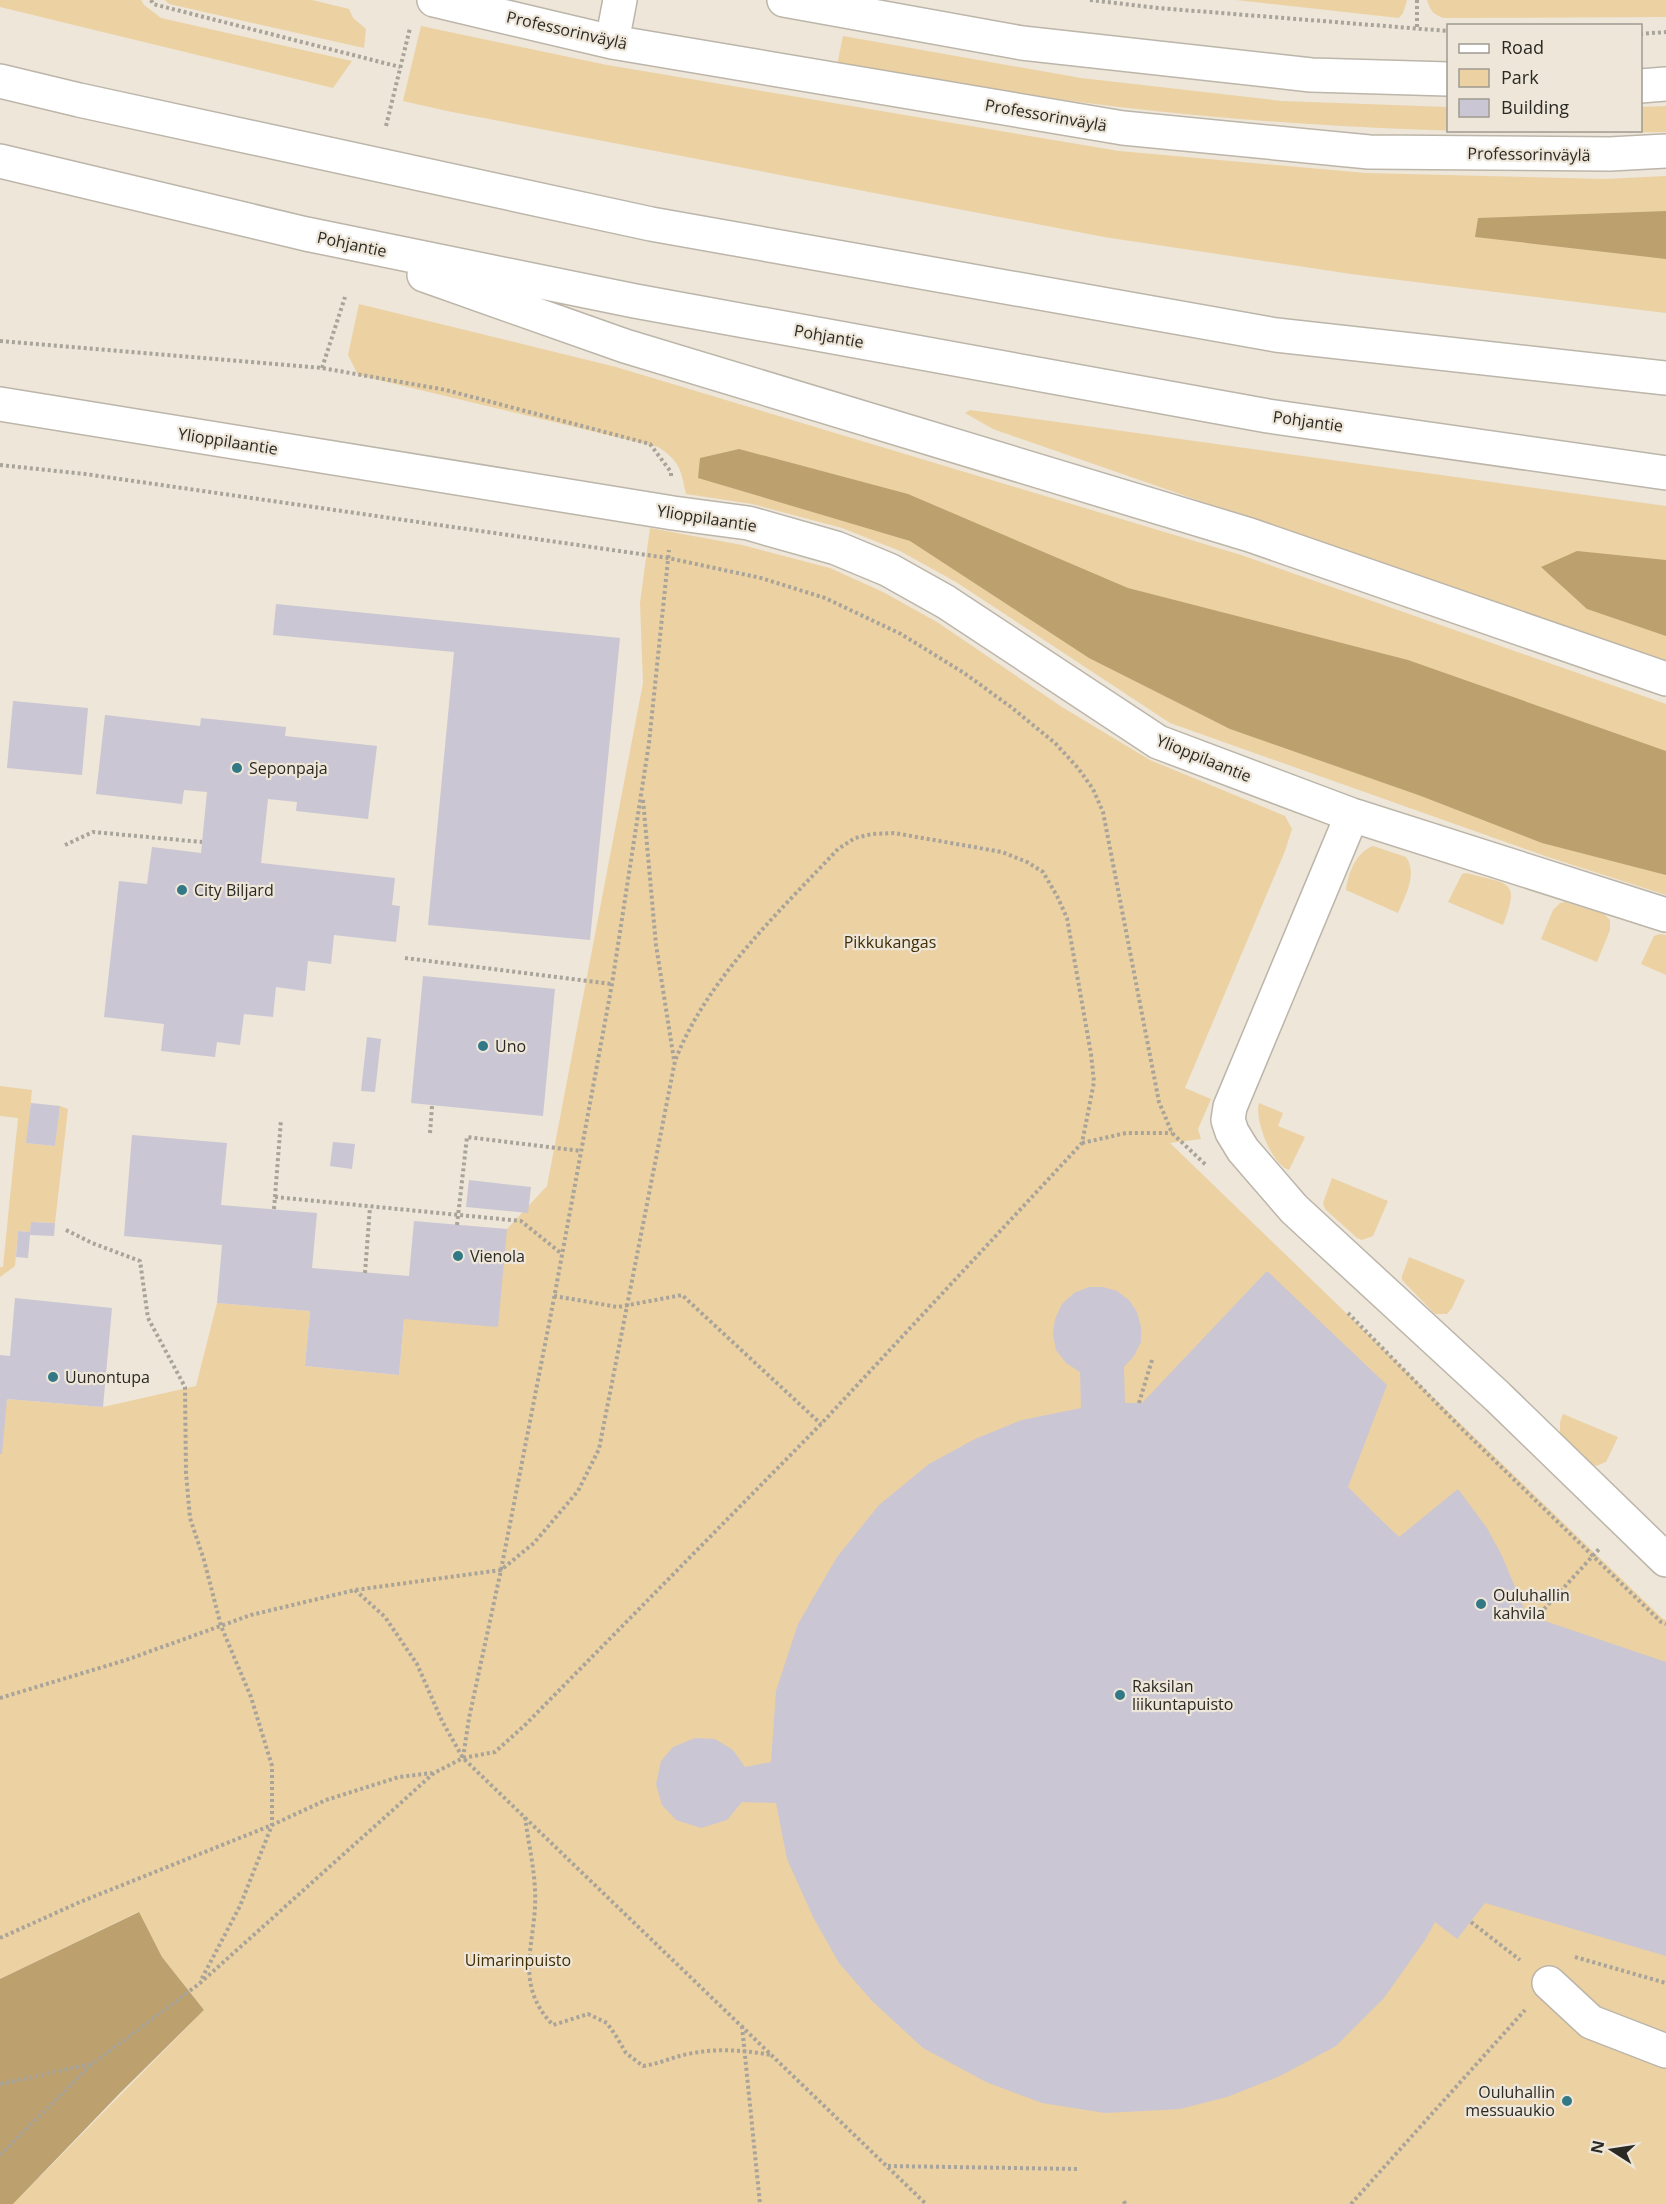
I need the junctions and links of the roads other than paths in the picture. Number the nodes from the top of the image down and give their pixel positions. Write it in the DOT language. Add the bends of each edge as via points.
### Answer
graph roads {
  1 [pos="434,0"];
  2 [pos="620,0"];
  3 [pos="784,0"];
  4 [pos="612,42"];
  5 [pos="1447,80"];
  6 [pos="0,81"];
  7 [pos="1666,84"];
  8 [pos="1642,86"];
  9 [pos="1666,152"];
  10 [pos="0,161"];
  11 [pos="306,234"];
  12 [pos="1666,378"];
  13 [pos="0,404"];
  14 [pos="1666,473"];
  15 [pos="1666,679"];
  16 [pos="1352,816"];
  17 [pos="1666,915"];
  18 [pos="1666,1560"];
  19 [pos="1549,1983"];
  20 [pos="1666,2051"];
  1 -- 4 [label="main road, Professorinväylä"];
  2 -- 4 [label="main road"];
  3 -- 5 [label="main road" via="1022,43 1311,75"];
  4 -- 9 [label="main road, Professorinväylä" via="1123,128 1369,152"];
  6 -- 12 [label="main road" via="651,224 1276,334"];
  7 -- 8 [label="main road"];
  10 -- 11 [label="main road, Pohjantie"];
  11 -- 14 [label="main road, Pohjantie" via="635,301 1268,416"];
  11 -- 15 [label="main road" via="625,346 1250,535"];
  13 -- 16 [label="main road, Ylioppilaantie" via="748,523 836,548 889,570 946,602 1158,742"];
  16 -- 17 [label="main road, Ylioppilaantie"];
  16 -- 18 [label="main road" via="1230,1107 1228,1120 1232,1132 1294,1209 1498,1397"];
  19 -- 20 [label="main road" via="1592,2022"];
}
